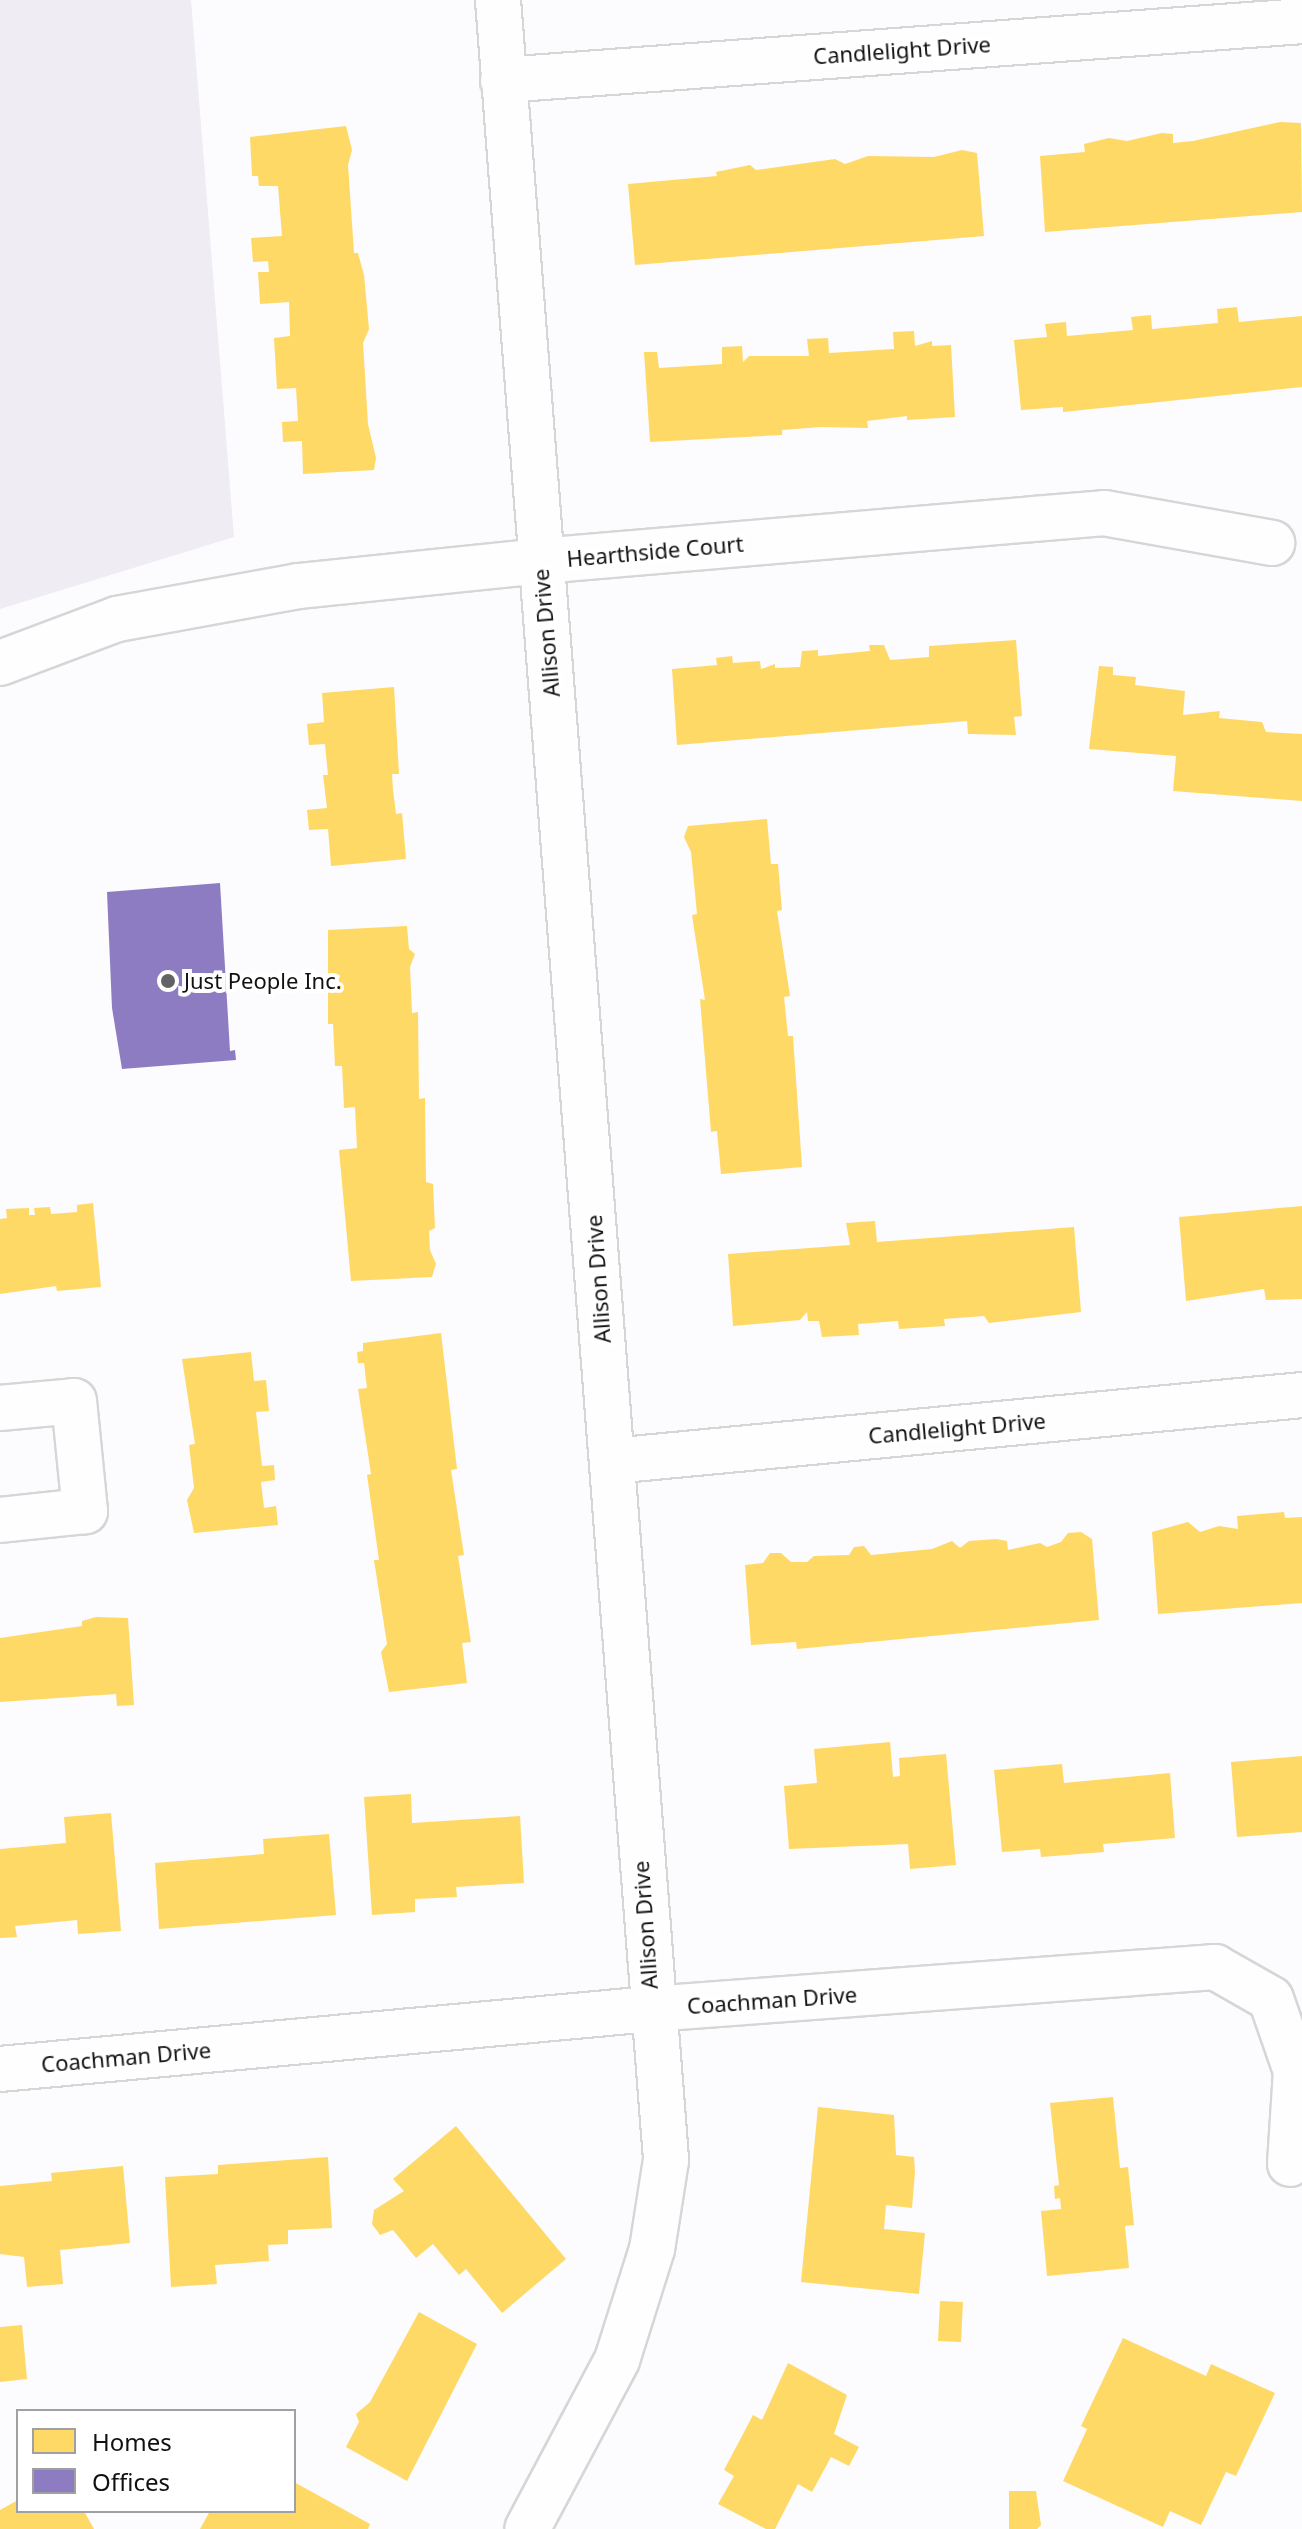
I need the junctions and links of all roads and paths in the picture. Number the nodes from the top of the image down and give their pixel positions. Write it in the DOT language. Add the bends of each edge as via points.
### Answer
graph roads {
  1 [pos="498,0"];
  2 [pos="1302,21"];
  3 [pos="503,80"];
  4 [pos="1272,543"];
  5 [pos="540,561"];
  6 [pos="0,663"];
  7 [pos="1302,1395"];
  8 [pos="0,1408"];
  9 [pos="612,1461"];
  10 [pos="0,1520"];
  11 [pos="651,2009"];
  12 [pos="0,2069"];
  13 [pos="1290,2164"];
  14 [pos="527,2529"];
  1 -- 3 [label="street, Allison Drive"];
  2 -- 3 [label="street, Candlelight Drive"];
  3 -- 5 [label="street, Allison Drive"];
  4 -- 5 [label="street, Hearthside Court" via="1104,513"];
  5 -- 6 [label="street, Hearthside Court" via="298,586 117,619"];
  5 -- 9 [label="street, Allison Drive"];
  7 -- 9 [label="street, Candlelight Drive"];
  8 -- 10 [label="street" via="74,1401 85,1511"];
  9 -- 11 [label="street, Allison Drive"];
  11 -- 12 [label="street, Coachman Drive"];
  11 -- 13 [label="street, Coachman Drive" via="1215,1967 1271,1999 1296,2071"];
  11 -- 14 [label="street, Allison Drive" via="666,2160 652,2249 617,2360"];
}
